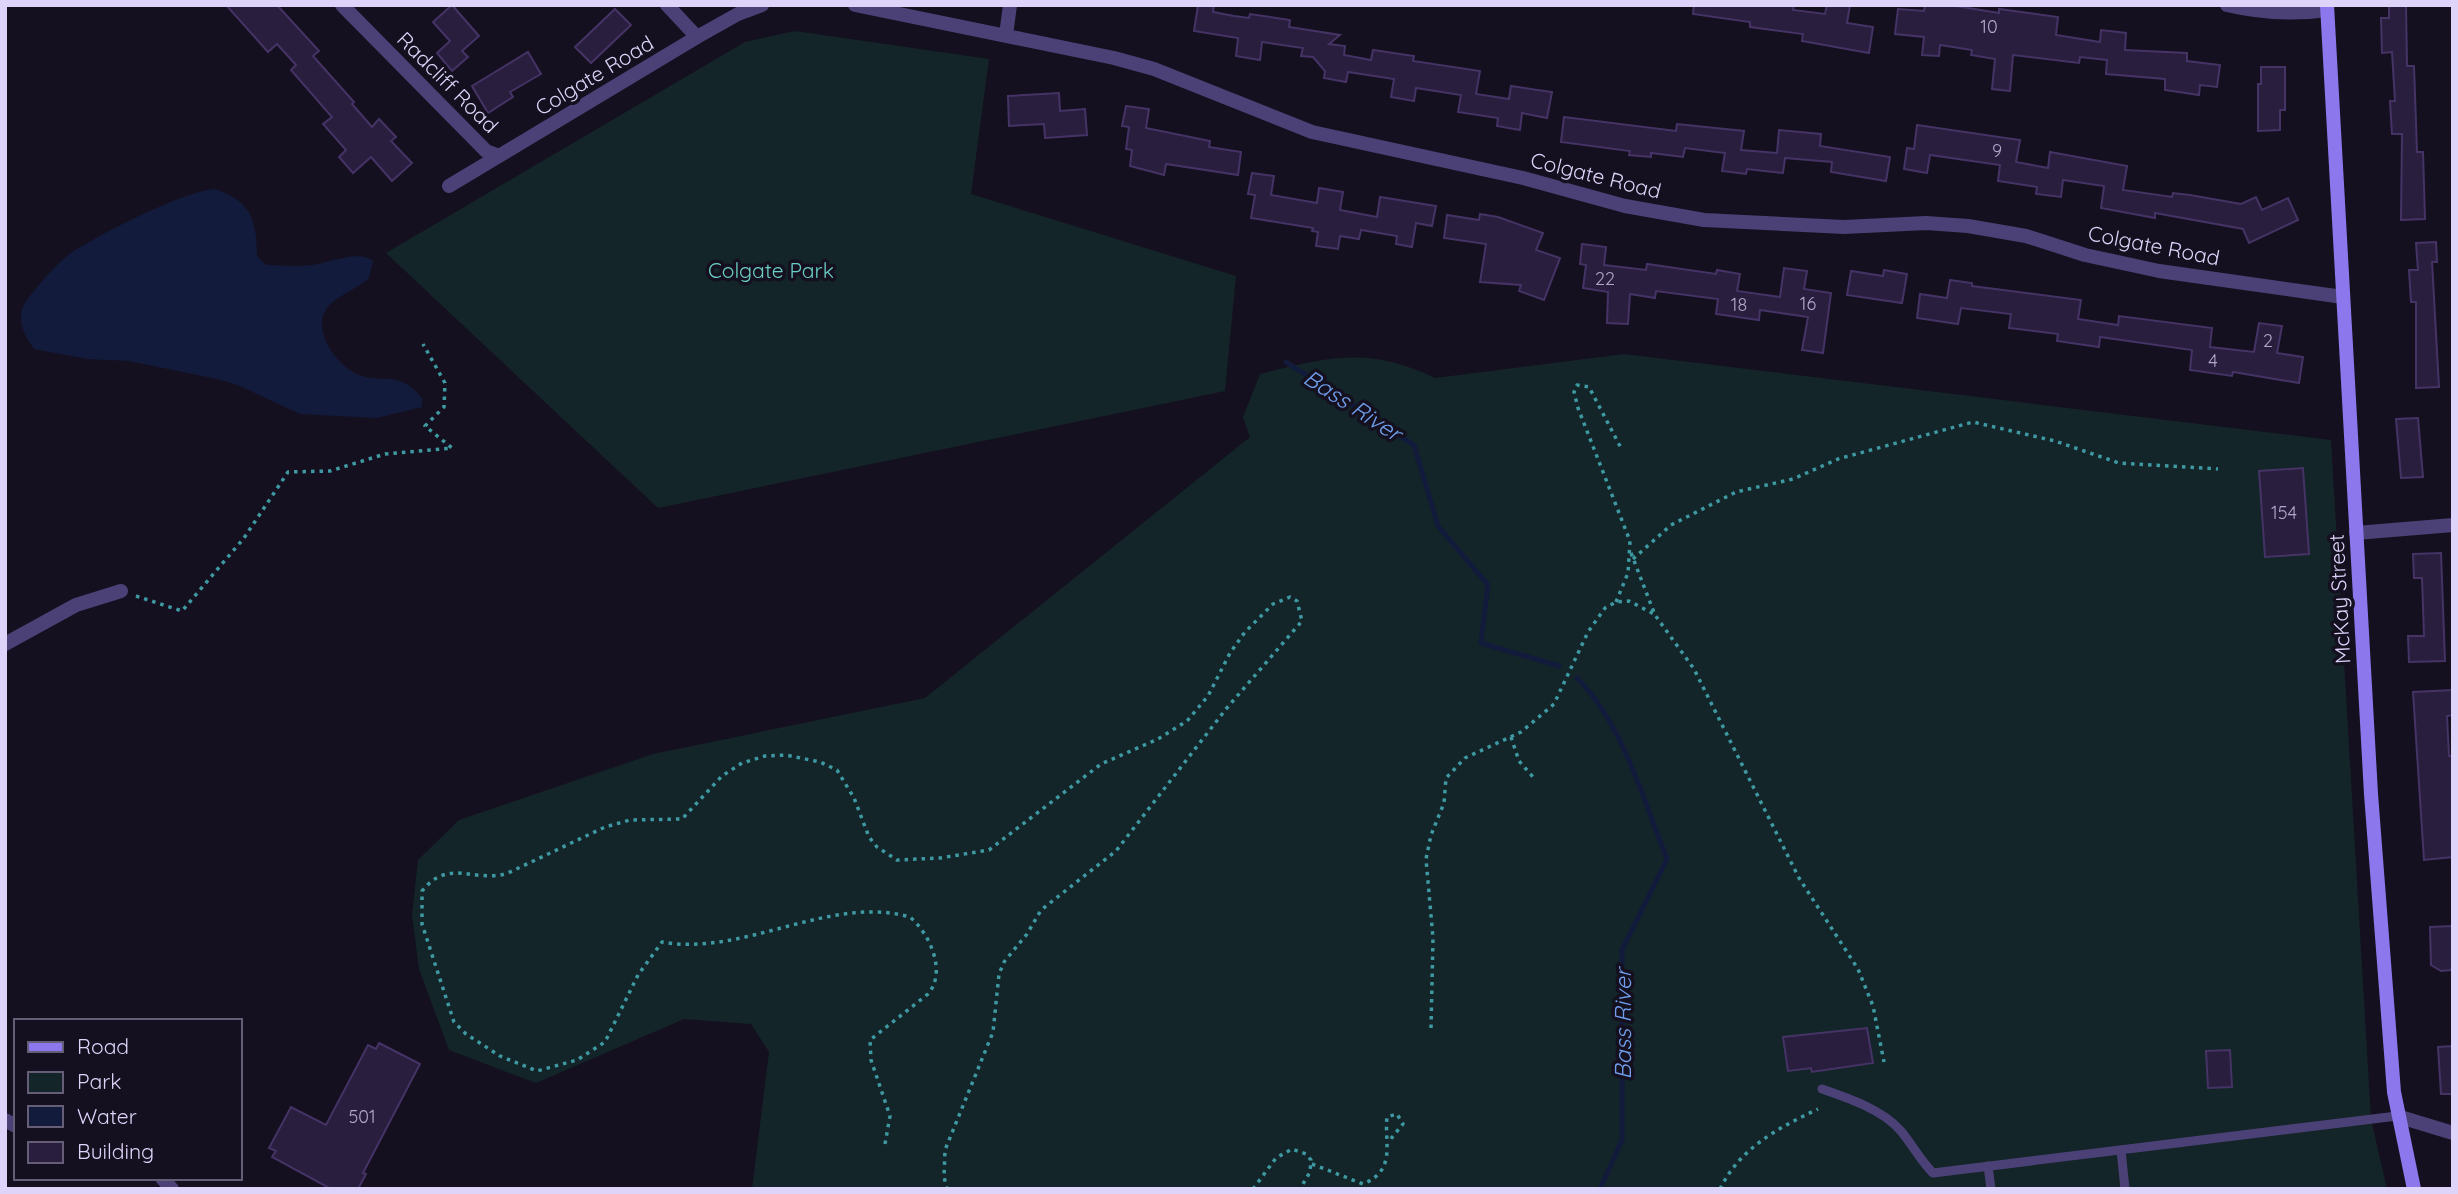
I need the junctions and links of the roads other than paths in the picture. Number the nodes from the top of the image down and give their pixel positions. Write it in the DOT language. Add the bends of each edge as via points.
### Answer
graph roads {
  1 [pos="342,5"];
  2 [pos="667,5"];
  3 [pos="762,5"];
  4 [pos="855,5"];
  5 [pos="1010,5"];
  6 [pos="2227,5"];
  7 [pos="2327,8"];
  8 [pos="1006,34"];
  9 [pos="697,37"];
  10 [pos="497,155"];
  11 [pos="449,186"];
  12 [pos="2343,297"];
  13 [pos="2453,525"];
  14 [pos="2356,533"];
  15 [pos="121,591"];
  16 [pos="5,643"];
  17 [pos="1822,1089"];
  18 [pos="2397,1116"];
  19 [pos="2453,1133"];
  20 [pos="2121,1150"];
  21 [pos="1988,1166"];
  22 [pos="1991,1189"];
  23 [pos="2125,1189"];
  24 [pos="2414,1189"];
  1 -- 10 [label="street, Radcliff Road" via="486,151"];
  2 -- 9 [label="street"];
  3 -- 9 [label="street, Colgate Road"];
  4 -- 8 [label="street, Colgate Road"];
  5 -- 8 [label="street"];
  6 -- 7 [label="street" via="2298,14"];
  7 -- 12 [label="main road, McKay Street"];
  8 -- 12 [label="street, Colgate Road" via="1154,69 1312,132 1523,178 1625,206 1704,220 1844,227 1968,226 2026,236 2159,271"];
  9 -- 10 [label="street, Colgate Road"];
  10 -- 11 [label="street, Colgate Road"];
  12 -- 14 [label="main road, McKay Street"];
  13 -- 14 [label="street"];
  14 -- 18 [label="main road, McKay Street"];
  15 -- 16 [label="street" via="76,605"];
  17 -- 21 [label="lane" via="1886,1118 1933,1173"];
  18 -- 19 [label="street"];
  18 -- 20 [label="lane"];
  18 -- 24 [label="main road, McKay Street"];
  20 -- 21 [label="lane"];
  20 -- 23 [label="lane"];
  21 -- 22 [label="lane"];
}
